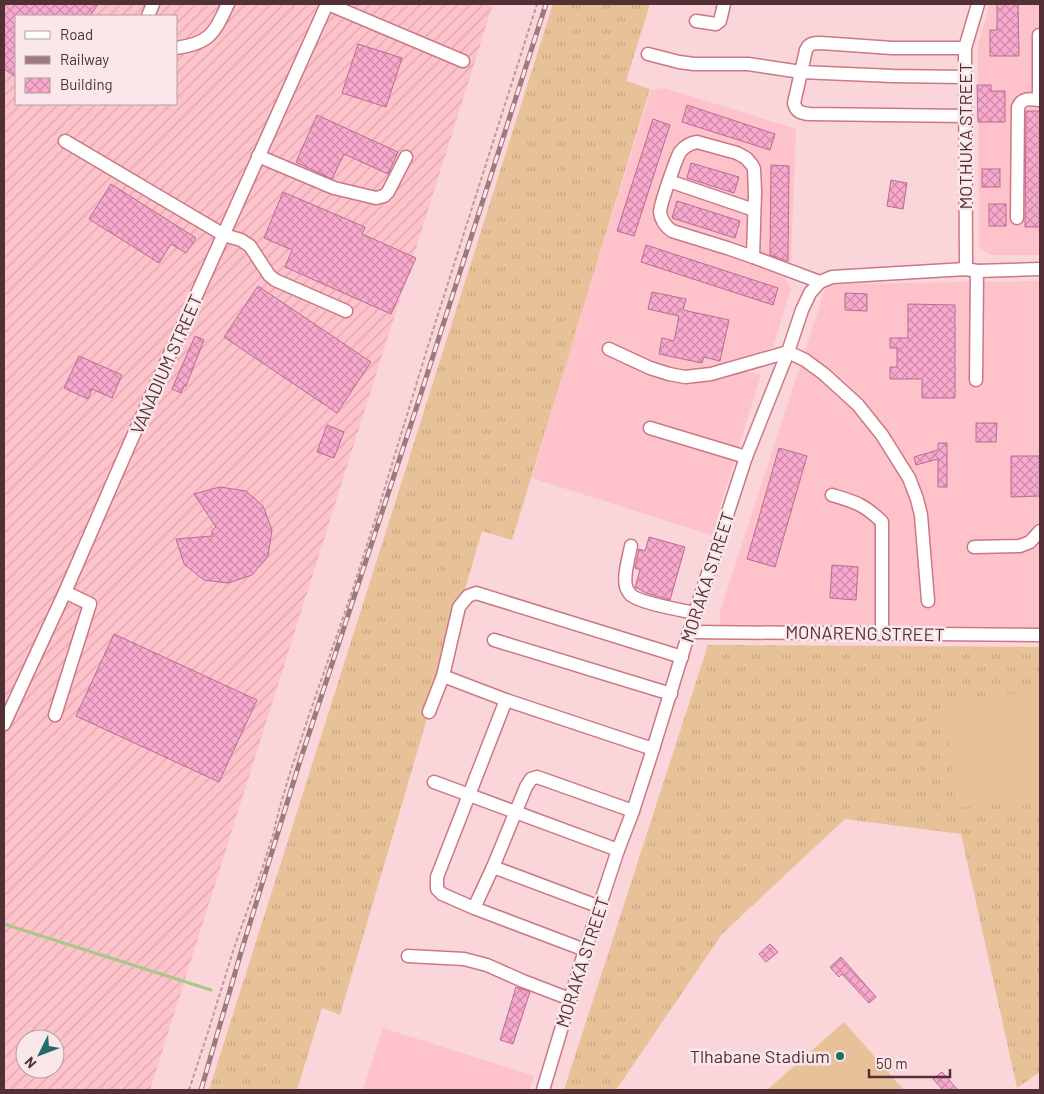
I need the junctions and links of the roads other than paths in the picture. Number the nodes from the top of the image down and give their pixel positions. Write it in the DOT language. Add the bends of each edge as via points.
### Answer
graph roads {
  1 [pos="228,4"];
  2 [pos="327,4"];
  3 [pos="724,4"];
  4 [pos="978,4"];
  5 [pos="696,21"];
  6 [pos="1040,35"];
  7 [pos="178,48"];
  8 [pos="965,48"];
  9 [pos="648,54"];
  10 [pos="463,61"];
  11 [pos="801,72"];
  12 [pos="965,77"];
  13 [pos="1040,100"];
  14 [pos="965,116"];
  15 [pos="65,141"];
  16 [pos="258,156"];
  17 [pos="406,157"];
  18 [pos="669,181"];
  19 [pos="754,210"];
  20 [pos="1017,218"];
  21 [pos="224,234"];
  22 [pos="753,257"];
  23 [pos="1040,269"];
  24 [pos="972,270"];
  25 [pos="820,282"];
  26 [pos="346,311"];
  27 [pos="609,349"];
  28 [pos="788,352"];
  29 [pos="976,380"];
  30 [pos="650,428"];
  31 [pos="746,457"];
  32 [pos="832,495"];
  33 [pos="1040,531"];
  34 [pos="631,546"];
  35 [pos="974,547"];
  36 [pos="65,592"];
  37 [pos="928,601"];
  38 [pos="695,613"];
  39 [pos="690,632"];
  40 [pos="882,634"];
  41 [pos="1040,635"];
  42 [pos="494,640"];
  43 [pos="682,656"];
  44 [pos="443,676"];
  45 [pos="671,694"];
  46 [pos="506,700"];
  47 [pos="429,712"];
  48 [pos="55,715"];
  49 [pos="4,724"];
  50 [pos="653,749"];
  51 [pos="434,782"];
  52 [pos="468,796"];
  53 [pos="633,811"];
  54 [pos="515,813"];
  55 [pos="618,850"];
  56 [pos="493,867"];
  57 [pos="600,907"];
  58 [pos="474,908"];
  59 [pos="585,950"];
  60 [pos="408,956"];
  61 [pos="570,999"];
  62 [pos="543,1090"];
  1 -- 7 [label="street" via="210,37 194,45"];
  2 -- 10 [label="street"];
  2 -- 16 [label="street, VANADIUM STREET"];
  3 -- 5 [label="street" via="720,21 716,24"];
  4 -- 8 [label="street, MOTHUKA STREET"];
  6 -- 13 [label="street"];
  8 -- 11 [label="street" via="813,43 806,50"];
  8 -- 12 [label="street, MOTHUKA STREET"];
  9 -- 11 [label="street" via="694,64 748,64"];
  11 -- 12 [label="street"];
  11 -- 14 [label="street" via="794,103 796,109 804,113"];
  12 -- 14 [label="street, MOTHUKA STREET"];
  13 -- 20 [label="street" via="1024,100 1018,107"];
  14 -- 24 [label="street, MOTHUKA STREET"];
  15 -- 21 [label="street"];
  16 -- 17 [label="street" via="334,188 376,198 388,192"];
  16 -- 21 [label="street, VANADIUM STREET"];
  18 -- 19 [label="street"];
  18 -- 19 [label="street" via="679,154 692,143 737,153 746,158 754,170"];
  18 -- 22 [label="street" via="660,209 666,226 672,231"];
  19 -- 22 [label="street"];
  21 -- 26 [label="street" via="250,246 275,280"];
  21 -- 36 [label="street, VANADIUM STREET"];
  22 -- 25 [label="street"];
  23 -- 24 [label="street"];
  24 -- 25 [label="street" via="832,277"];
  24 -- 29 [label="street, MOTHUKA STREET"];
  25 -- 28 [label="street, MORAKA STREET" via="802,310"];
  27 -- 28 [label="street" via="650,368 684,377 711,374"];
  28 -- 31 [label="street, MORAKA STREET"];
  28 -- 37 [label="street" via="824,374 858,405 882,435 908,478 921,515"];
  30 -- 31 [label="street"];
  31 -- 38 [label="street, MORAKA STREET"];
  32 -- 40 [label="street" via="858,503 882,522"];
  33 -- 35 [label="street" via="1030,542 1020,546"];
  34 -- 38 [label="street" via="625,584 632,596"];
  36 -- 48 [label="street" via="90,604"];
  36 -- 49 [label="street, VANADIUM STREET"];
  38 -- 39 [label="street, MORAKA STREET"];
  39 -- 40 [label="street, MONARENG STREET"];
  39 -- 43 [label="street, MORAKA STREET"];
  40 -- 41 [label="street, MONARENG STREET"];
  42 -- 45 [label="street"];
  43 -- 44 [label="street" via="476,593 468,596 459,607"];
  43 -- 45 [label="street, MORAKA STREET"];
  44 -- 46 [label="street"];
  44 -- 47 [label="street"];
  45 -- 50 [label="street, MORAKA STREET"];
  46 -- 50 [label="street"];
  46 -- 52 [label="street"];
  50 -- 53 [label="street, MORAKA STREET"];
  51 -- 52 [label="street"];
  52 -- 54 [label="street"];
  52 -- 58 [label="street" via="436,885 442,894"];
  53 -- 54 [label="street" via="536,777 529,782"];
  53 -- 55 [label="street, MORAKA STREET"];
  54 -- 55 [label="street"];
  54 -- 56 [label="street"];
  55 -- 57 [label="street, MORAKA STREET"];
  56 -- 57 [label="street"];
  56 -- 58 [label="street"];
  57 -- 59 [label="street, MORAKA STREET"];
  58 -- 59 [label="street"];
  59 -- 61 [label="street, MORAKA STREET"];
  60 -- 61 [label="street" via="464,959 487,965"];
  61 -- 62 [label="street, MORAKA STREET"];
}
